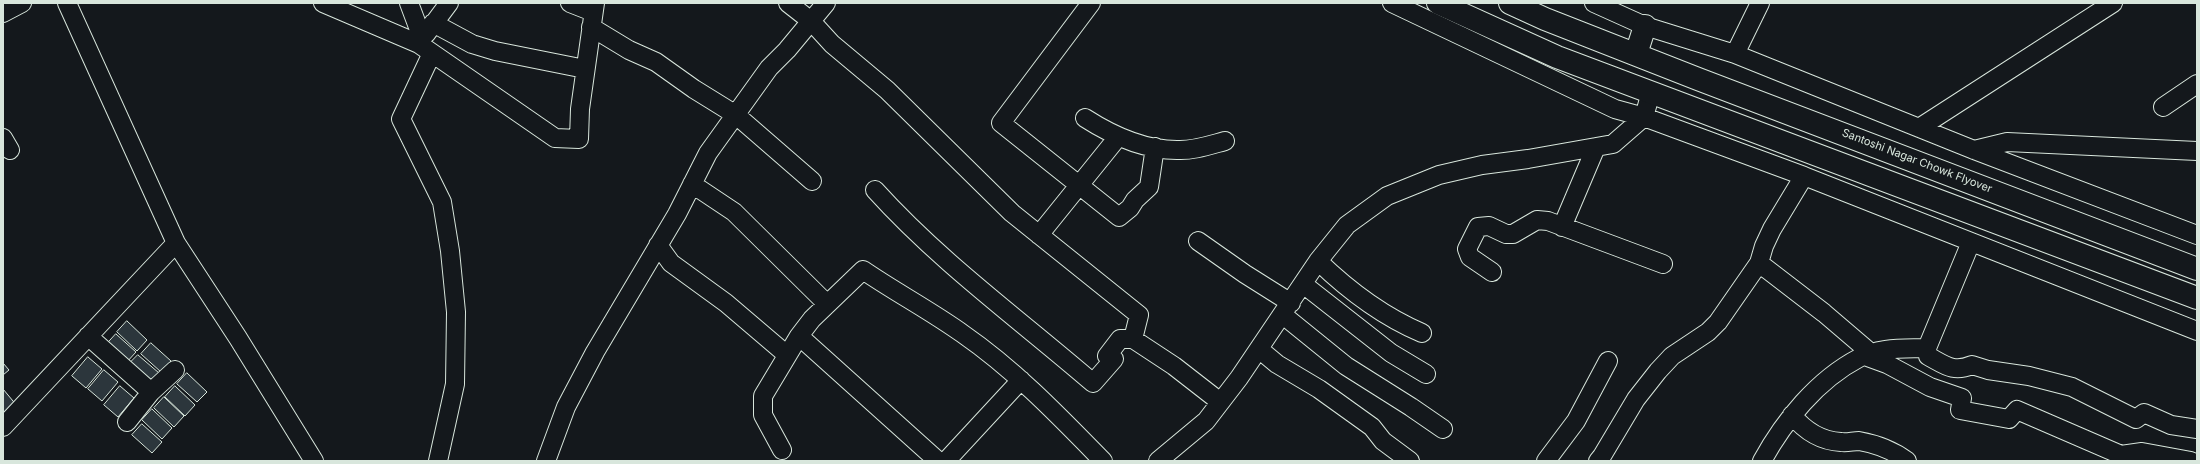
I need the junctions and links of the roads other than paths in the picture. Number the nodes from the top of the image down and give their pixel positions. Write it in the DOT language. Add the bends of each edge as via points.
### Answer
graph roads {
  1 [pos="22,3"];
  2 [pos="67,3"];
  3 [pos="409,3"];
  4 [pos="449,3"];
  5 [pos="570,3"];
  6 [pos="788,3"];
  7 [pos="826,3"];
  8 [pos="1091,3"];
  9 [pos="1392,3"];
  10 [pos="1438,3"];
  11 [pos="1510,3"];
  12 [pos="1594,3"];
  13 [pos="1760,3"];
  14 [pos="2113,3"];
  15 [pos="326,4"];
  16 [pos="3,13"];
  17 [pos="593,14"];
  18 [pos="811,21"];
  19 [pos="1645,26"];
  20 [pos="427,39"];
  21 [pos="1636,54"];
  22 [pos="1735,54"];
  23 [pos="585,69"];
  24 [pos="2197,84"];
  25 [pos="1651,92"];
  26 [pos="2163,107"];
  27 [pos="736,115"];
  28 [pos="1644,117"];
  29 [pos="1085,118"];
  30 [pos="1919,128"];
  31 [pos="1118,137"];
  32 [pos="1225,141"];
  33 [pos="1155,147"];
  34 [pos="1596,147"];
  35 [pos="1974,150"];
  36 [pos="2197,151"];
  37 [pos="1804,176"];
  38 [pos="812,181"];
  39 [pos="692,184"];
  40 [pos="1079,185"];
  41 [pos="875,190"];
  42 [pos="1562,227"];
  43 [pos="1039,235"];
  44 [pos="2197,235"];
  45 [pos="1198,241"];
  46 [pos="1971,242"];
  47 [pos="176,243"];
  48 [pos="658,246"];
  49 [pos="1318,261"];
  50 [pos="1759,263"];
  51 [pos="1663,264"];
  52 [pos="2197,269"];
  53 [pos="1492,272"];
  54 [pos="1303,284"];
  55 [pos="2197,298"];
  56 [pos="827,304"];
  57 [pos="1287,309"];
  58 [pos="2197,331"];
  59 [pos="1422,333"];
  60 [pos="88,336"];
  61 [pos="799,336"];
  62 [pos="1133,340"];
  63 [pos="1927,348"];
  64 [pos="1259,349"];
  65 [pos="787,355"];
  66 [pos="1868,355"];
  67 [pos="1608,361"];
  68 [pos="175,370"];
  69 [pos="1426,374"];
  70 [pos="1021,380"];
  71 [pos="151,392"];
  72 [pos="1219,401"];
  73 [pos="1792,415"];
  74 [pos="127,422"];
  75 [pos="3,427"];
  76 [pos="1443,429"];
  77 [pos="2197,429"];
  78 [pos="782,450"];
  79 [pos="314,461"];
  80 [pos="438,461"];
  81 [pos="546,461"];
  82 [pos="938,461"];
  83 [pos="946,461"];
  84 [pos="1103,461"];
  85 [pos="1158,461"];
  86 [pos="1410,461"];
  87 [pos="1546,461"];
  88 [pos="1598,461"];
  89 [pos="1762,461"];
  90 [pos="1907,461"];
  91 [pos="2191,461"];
  1 -- 16 [label="street"];
  2 -- 47 [label="street"];
  3 -- 20 [label="street" via="418,28"];
  4 -- 20 [label="street"];
  5 -- 17 [label="street"];
  6 -- 18 [label="street"];
  7 -- 18 [label="street"];
  8 -- 40 [label="street" via="1001,123"];
  9 -- 28 [label="street" via="1615,109"];
  10 -- 25 [label="highway" via="1557,57"];
  11 -- 21 [label="highway, Santoshi Nagar Chowk Flyover"];
  12 -- 19 [label="street"];
  13 -- 22 [label="street"];
  14 -- 30 [label="street"];
  15 -- 20 [label="street"];
  17 -- 23 [label="street"];
  17 -- 27 [label="street" via="629,50 656,62"];
  18 -- 27 [label="street" via="770,68"];
  18 -- 43 [label="street" via="832,44 887,90 981,184"];
  19 -- 21 [label="highway"];
  19 -- 22 [label="street"];
  20 -- 23 [label="street" via="472,44"];
  20 -- 23 [label="street" via="555,138 578,139"];
  20 -- 80 [label="street" via="401,119 442,202 450,251 456,312 455,384"];
  21 -- 52 [label="highway, Santoshi Nagar Chowk Flyover"];
  22 -- 30 [label="street"];
  24 -- 26 [label="street"];
  25 -- 28 [label="street"];
  25 -- 55 [label="highway"];
  27 -- 38 [label="street"];
  27 -- 39 [label="street" via="708,153"];
  28 -- 34 [label="street" via="1613,144"];
  28 -- 37 [label="street"];
  29 -- 31 [label="street"];
  30 -- 35 [label="street"];
  31 -- 33 [label="street"];
  31 -- 40 [label="street"];
  32 -- 33 [label="street" via="1177,150"];
  33 -- 40 [label="street" via="1149,187 1118,217"];
  34 -- 42 [label="street"];
  34 -- 49 [label="street" via="1482,165 1439,175 1387,196 1347,225"];
  35 -- 36 [label="street" via="2007,142"];
  35 -- 44 [label="street"];
  37 -- 46 [label="street"];
  37 -- 50 [label="street" via="1772,229"];
  39 -- 48 [label="street"];
  39 -- 56 [label="street" via="734,212"];
  40 -- 43 [label="street"];
  41 -- 62 [label="street" via="902,220 931,246 1093,382 1114,359 1107,356 1120,339"];
  42 -- 51 [label="street"];
  42 -- 53 [label="street" via="1548,221 1537,220 1513,234 1506,234 1489,226 1478,227 1467,249 1470,257"];
  43 -- 62 [label="street" via="1139,315"];
  45 -- 57 [label="street" via="1245,274"];
  46 -- 58 [label="street"];
  46 -- 63 [label="street"];
  47 -- 60 [label="street"];
  47 -- 79 [label="street"];
  48 -- 65 [label="street" via="671,263 726,303"];
  48 -- 81 [label="street" via="566,407"];
  49 -- 54 [label="street"];
  49 -- 59 [label="street" via="1343,286 1366,302 1405,326"];
  50 -- 66 [label="street" via="1824,313"];
  50 -- 88 [label="street" via="1718,322 1708,332 1672,356 1658,370 1636,399"];
  54 -- 57 [label="street"];
  54 -- 69 [label="street" via="1390,353"];
  56 -- 61 [label="street"];
  56 -- 70 [label="street" via="862,270 963,334"];
  57 -- 64 [label="street"];
  57 -- 76 [label="street" via="1346,366"];
  60 -- 71 [label="street"];
  60 -- 75 [label="street"];
  61 -- 65 [label="street"];
  61 -- 82 [label="street"];
  62 -- 72 [label="street" via="1174,366"];
  63 -- 66 [label="street" via="1889,349"];
  63 -- 77 [label="street" via="1928,356 1950,368 1960,370 1972,365 2051,381 2072,388 2136,419 2144,413 2171,425"];
  64 -- 72 [label="street"];
  64 -- 86 [label="street" via="1277,364 1319,389 1372,427 1383,441"];
  65 -- 78 [label="street" via="763,396 763,415"];
  66 -- 73 [label="street" via="1826,382"];
  66 -- 91 [label="street" via="1930,387 1962,398 1960,410 2009,419 2017,410 2121,455 2142,452"];
  67 -- 87 [label="street" via="1576,421"];
  68 -- 71 [label="street"];
  70 -- 83 [label="street"];
  70 -- 84 [label="street"];
  71 -- 74 [label="street"];
  72 -- 85 [label="street" via="1206,421"];
  73 -- 89 [label="street" via="1775,437"];
  73 -- 90 [label="street" via="1803,428 1819,438 1841,442 1858,441 1881,447"];
}
